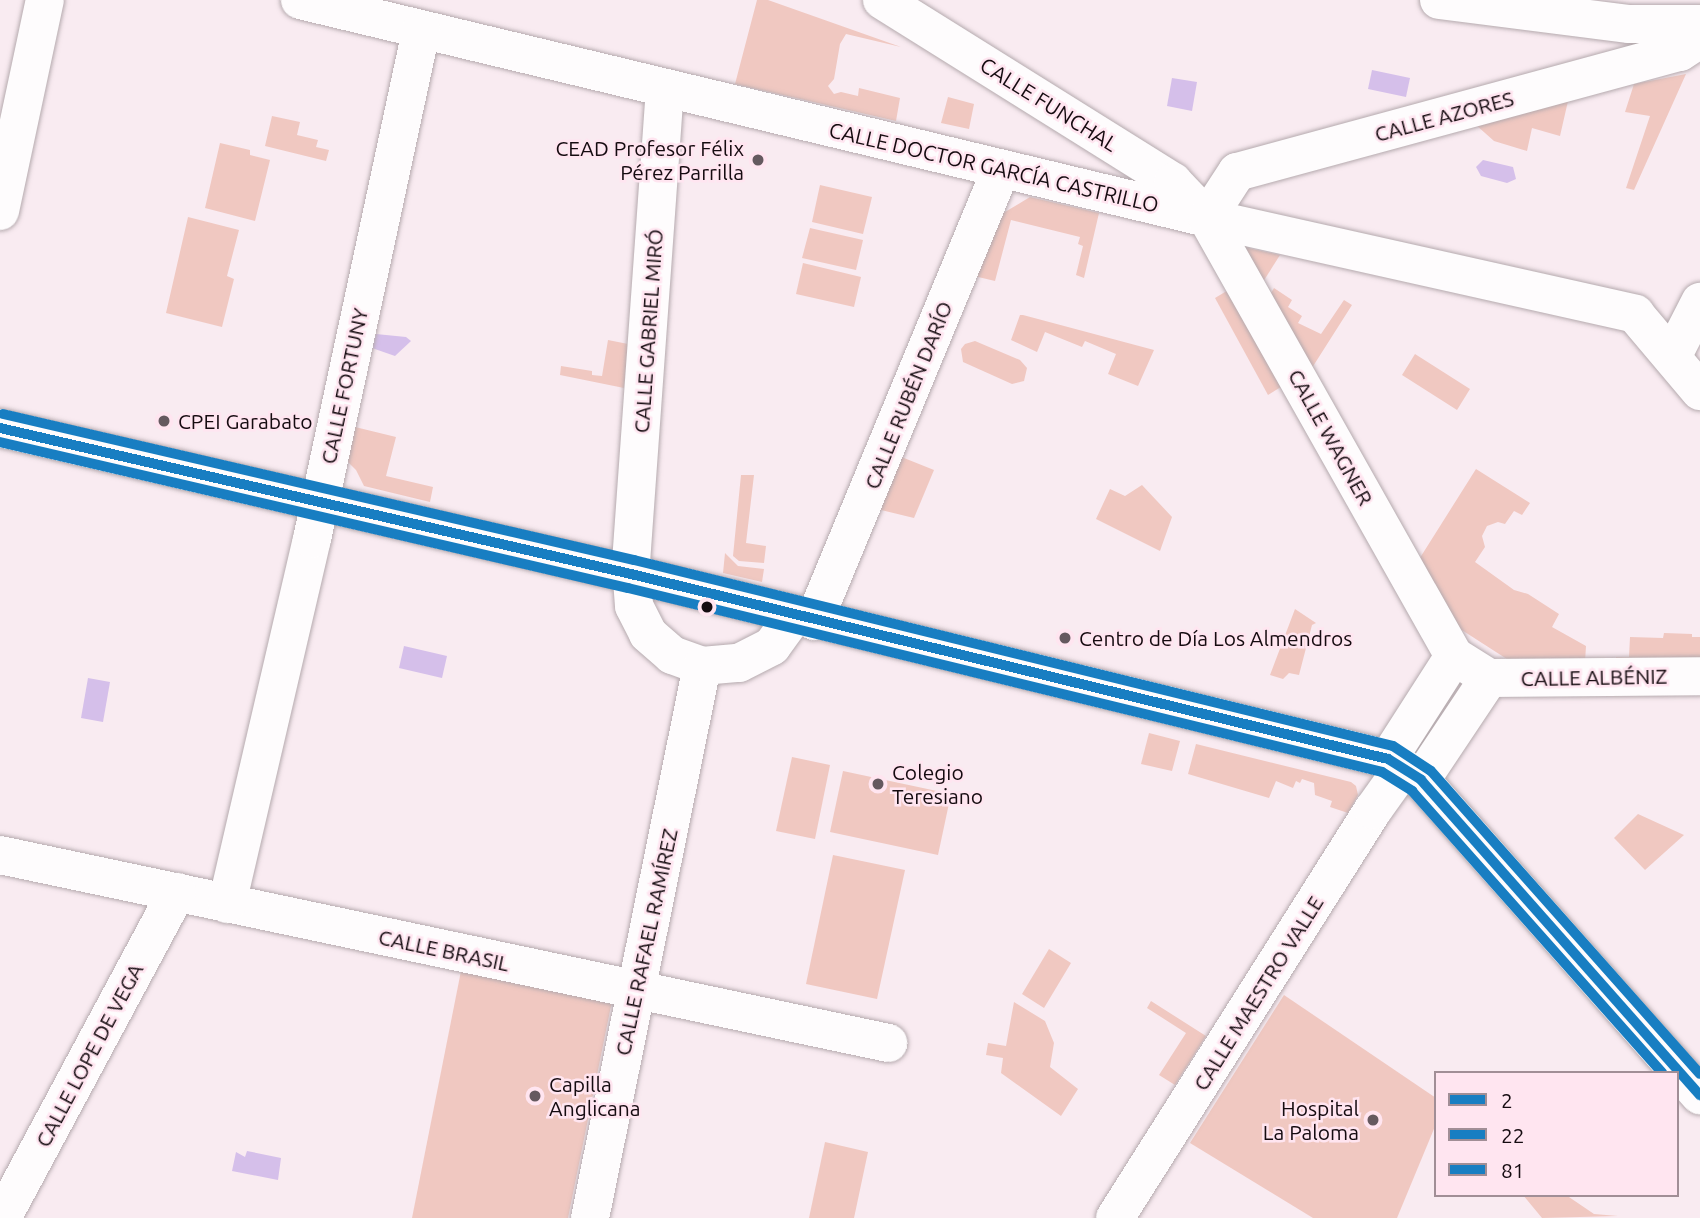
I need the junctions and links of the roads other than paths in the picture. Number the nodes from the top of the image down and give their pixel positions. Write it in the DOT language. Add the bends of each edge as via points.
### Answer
graph roads {
  1 [pos="45,0"];
  2 [pos="300,0"];
  3 [pos="882,0"];
  4 [pos="1439,0"];
  5 [pos="1688,0"];
  6 [pos="1629,24"];
  7 [pos="1700,24"];
  8 [pos="421,31"];
  9 [pos="1700,39"];
  10 [pos="665,88"];
  11 [pos="1001,169"];
  12 [pos="0,211"];
  13 [pos="1207,218"];
  14 [pos="1700,302"];
  15 [pos="1672,357"];
  16 [pos="1700,391"];
  17 [pos="0,428"];
  18 [pos="319,502"];
  19 [pos="631,574"];
  20 [pos="804,618"];
  21 [pos="1454,656"];
  22 [pos="702,666"];
  23 [pos="1700,676"];
  24 [pos="1489,678"];
  25 [pos="1404,769"];
  26 [pos="0,855"];
  27 [pos="177,892"];
  28 [pos="228,904"];
  29 [pos="635,991"];
  30 [pos="888,1043"];
  31 [pos="1678,1071"];
  32 [pos="1679,1072"];
  33 [pos="1700,1095"];
  34 [pos="2,1218"];
  35 [pos="590,1218"];
  36 [pos="1115,1218"];
  1 -- 12 [label="street"];
  2 -- 8 [label="street, CALLE DOCTOR GARCÍA CASTRILLO"];
  3 -- 13 [label="street, CALLE FUNCHAL" via="1173,182"];
  4 -- 6 [label="street"];
  5 -- 6 [label="street"];
  6 -- 7 [label="street"];
  8 -- 10 [label="street, CALLE DOCTOR GARCÍA CASTRILLO"];
  8 -- 18 [label="street, CALLE FORTUNY"];
  9 -- 13 [label="street, CALLE AZORES" via="1680,52 1237,172"];
  10 -- 11 [label="street, CALLE DOCTOR GARCÍA CASTRILLO"];
  10 -- 19 [label="street, CALLE GABRIEL MIRÓ"];
  11 -- 13 [label="street, CALLE DOCTOR GARCÍA CASTRILLO"];
  11 -- 20 [label="street, CALLE RUBÉN DARÍO"];
  13 -- 15 [label="street, CALLE DOCTOR GARCÍA CASTRILLO" via="1635,314"];
  13 -- 21 [label="street, CALLE WAGNER"];
  14 -- 15 [label="street"];
  15 -- 16 [label="street, CALLE DOCTOR GARCÍA CASTRILLO"];
  17 -- 18 [label="street"];
  18 -- 19 [label="street"];
  18 -- 28 [label="street, CALLE FORTUNY"];
  19 -- 20 [label="street"];
  19 -- 22 [label="street" via="634,606 648,634 671,655"];
  20 -- 22 [label="street" via="772,646 739,663"];
  20 -- 25 [label="street"];
  21 -- 24 [label="street"];
  21 -- 25 [label="street"];
  22 -- 29 [label="street, CALLE RAFAEL RAMÍREZ"];
  23 -- 24 [label="street, CALLE ALBÉNIZ"];
  24 -- 25 [label="street"];
  25 -- 31 [label="street"];
  25 -- 36 [label="street, CALLE MAESTRO VALLE" via="1373,810"];
  26 -- 27 [label="street, CALLE BRASIL"];
  27 -- 28 [label="street, CALLE BRASIL"];
  27 -- 34 [label="street, CALLE LOPE DE VEGA"];
  28 -- 29 [label="street, CALLE BRASIL"];
  29 -- 30 [label="street, CALLE BRASIL"];
  29 -- 35 [label="street, CALLE RAFAEL RAMÍREZ"];
  32 -- 33 [label="street"];
}
